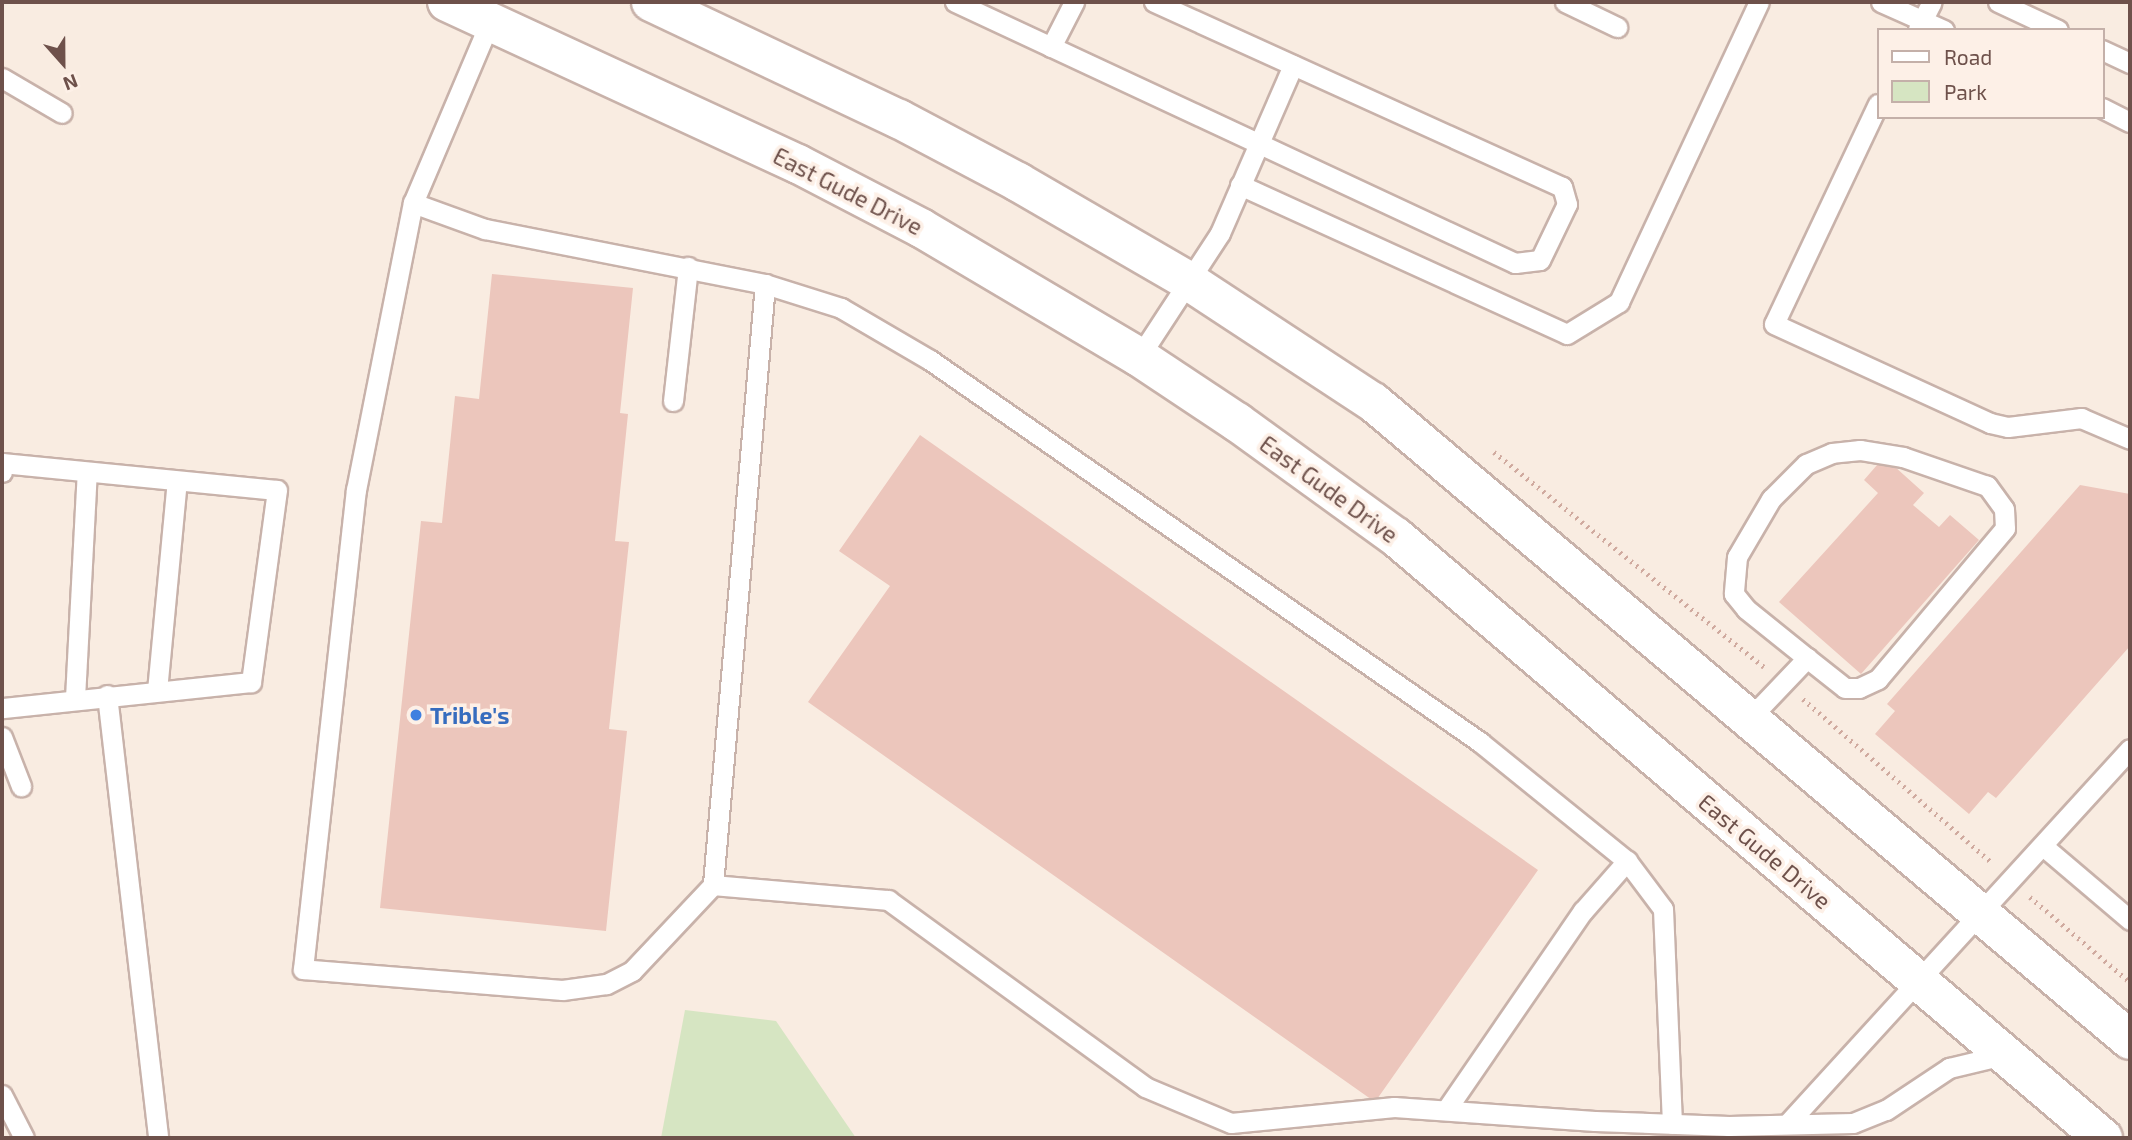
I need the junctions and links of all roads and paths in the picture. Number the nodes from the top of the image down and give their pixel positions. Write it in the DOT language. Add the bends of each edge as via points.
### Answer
graph roads {
  1 [pos="447,2"];
  2 [pos="651,2"];
  3 [pos="955,2"];
  4 [pos="1073,2"];
  5 [pos="1154,2"];
  6 [pos="1565,2"];
  7 [pos="1759,2"];
  8 [pos="1881,2"];
  9 [pos="1932,2"];
  10 [pos="1998,2"];
  11 [pos="491,19"];
  12 [pos="1920,25"];
  13 [pos="1617,27"];
  14 [pos="2054,28"];
  15 [pos="1051,47"];
  16 [pos="2104,51"];
  17 [pos="2130,63"];
  18 [pos="1293,65"];
  19 [pos="2,78"];
  20 [pos="1876,108"];
  21 [pos="2104,109"];
  22 [pos="62,113"];
  23 [pos="2130,122"];
  24 [pos="1259,144"];
  25 [pos="1241,185"];
  26 [pos="413,203"];
  27 [pos="688,267"];
  28 [pos="1187,280"];
  29 [pos="765,284"];
  30 [pos="1139,357"];
  31 [pos="673,401"];
  32 [pos="2130,439"];
  33 [pos="2,472"];
  34 [pos="87,472"];
  35 [pos="177,481"];
  36 [pos="1807,658"];
  37 [pos="157,691"];
  38 [pos="107,695"];
  39 [pos="75,698"];
  40 [pos="2,708"];
  41 [pos="1748,720"];
  42 [pos="2,737"];
  43 [pos="2130,749"];
  44 [pos="21,786"];
  45 [pos="2044,847"];
  46 [pos="1627,861"];
  47 [pos="713,885"];
  48 [pos="1981,915"];
  49 [pos="2130,920"];
  50 [pos="1919,982"];
  51 [pos="2130,1040"];
  52 [pos="2005,1055"];
  53 [pos="2,1095"];
  54 [pos="1446,1110"];
  55 [pos="1789,1122"];
  56 [pos="1672,1124"];
  57 [pos="24,1138"];
  58 [pos="158,1138"];
  59 [pos="2103,1138"];
  1 -- 11 [label="main road, East Gude Drive"];
  2 -- 28 [label="main road" via="899,119"];
  3 -- 15 [label="lane"];
  4 -- 15 [label="lane"];
  5 -- 18 [label="lane"];
  6 -- 13 [label="lane"];
  7 -- 25 [label="lane" via="1619,302 1567,334"];
  8 -- 12 [label="lane"];
  9 -- 12 [label="lane"];
  10 -- 14 [label="lane"];
  11 -- 26 [label="lane"];
  11 -- 30 [label="main road, East Gude Drive" via="920,228"];
  15 -- 24 [label="lane"];
  16 -- 17 [label="lane"];
  18 -- 24 [label="lane"];
  18 -- 24 [label="lane" via="1562,187 1567,204 1540,260 1515,263"];
  19 -- 22 [label="lane"];
  20 -- 32 [label="lane" via="1774,324 1990,423 2008,427 2081,418"];
  21 -- 23 [label="lane"];
  24 -- 25 [label="lane"];
  25 -- 28 [label="lane" via="1220,233"];
  26 -- 27 [label="lane" via="485,229"];
  26 -- 47 [label="lane" via="356,490 303,969 562,990 606,984 632,971"];
  27 -- 29 [label="lane"];
  27 -- 31 [label="lane"];
  28 -- 30 [label="lane"];
  28 -- 41 [label="main road" via="1373,402"];
  29 -- 46 [label="lane" via="841,308 930,360 1480,742"];
  29 -- 47 [label="lane"];
  30 -- 50 [label="main road, East Gude Drive" via="1395,537"];
  33 -- 34 [label="lane" via="2,463"];
  34 -- 35 [label="lane"];
  34 -- 39 [label="lane"];
  35 -- 37 [label="lane"];
  35 -- 37 [label="lane" via="277,490 251,682"];
  36 -- 36 [label="lane" via="1845,688 1859,688 1878,679 2005,528 2004,509 1987,486 1903,457 1860,450 1832,453 1806,464 1771,499 1737,557 1734,594"];
  36 -- 41 [label="lane"];
  37 -- 38 [label="lane"];
  38 -- 39 [label="lane"];
  38 -- 58 [label="lane"];
  39 -- 40 [label="lane"];
  41 -- 48 [label="main road"];
  42 -- 44 [label="lane"];
  43 -- 45 [label="lane"];
  45 -- 48 [label="lane"];
  45 -- 49 [label="lane"];
  46 -- 54 [label="lane" via="1583,911"];
  46 -- 56 [label="lane" via="1663,909"];
  47 -- 54 [label="lane" via="888,900 1145,1087 1231,1124 1394,1107"];
  48 -- 50 [label="lane"];
  48 -- 51 [label="main road"];
  50 -- 52 [label="main road, East Gude Drive"];
  50 -- 55 [label="lane"];
  52 -- 55 [label="lane" via="1949,1068 1886,1110 1853,1123"];
  52 -- 59 [label="main road, East Gude Drive"];
  53 -- 57 [label="lane"];
  54 -- 56 [label="lane"];
  55 -- 56 [label="lane"];
}
